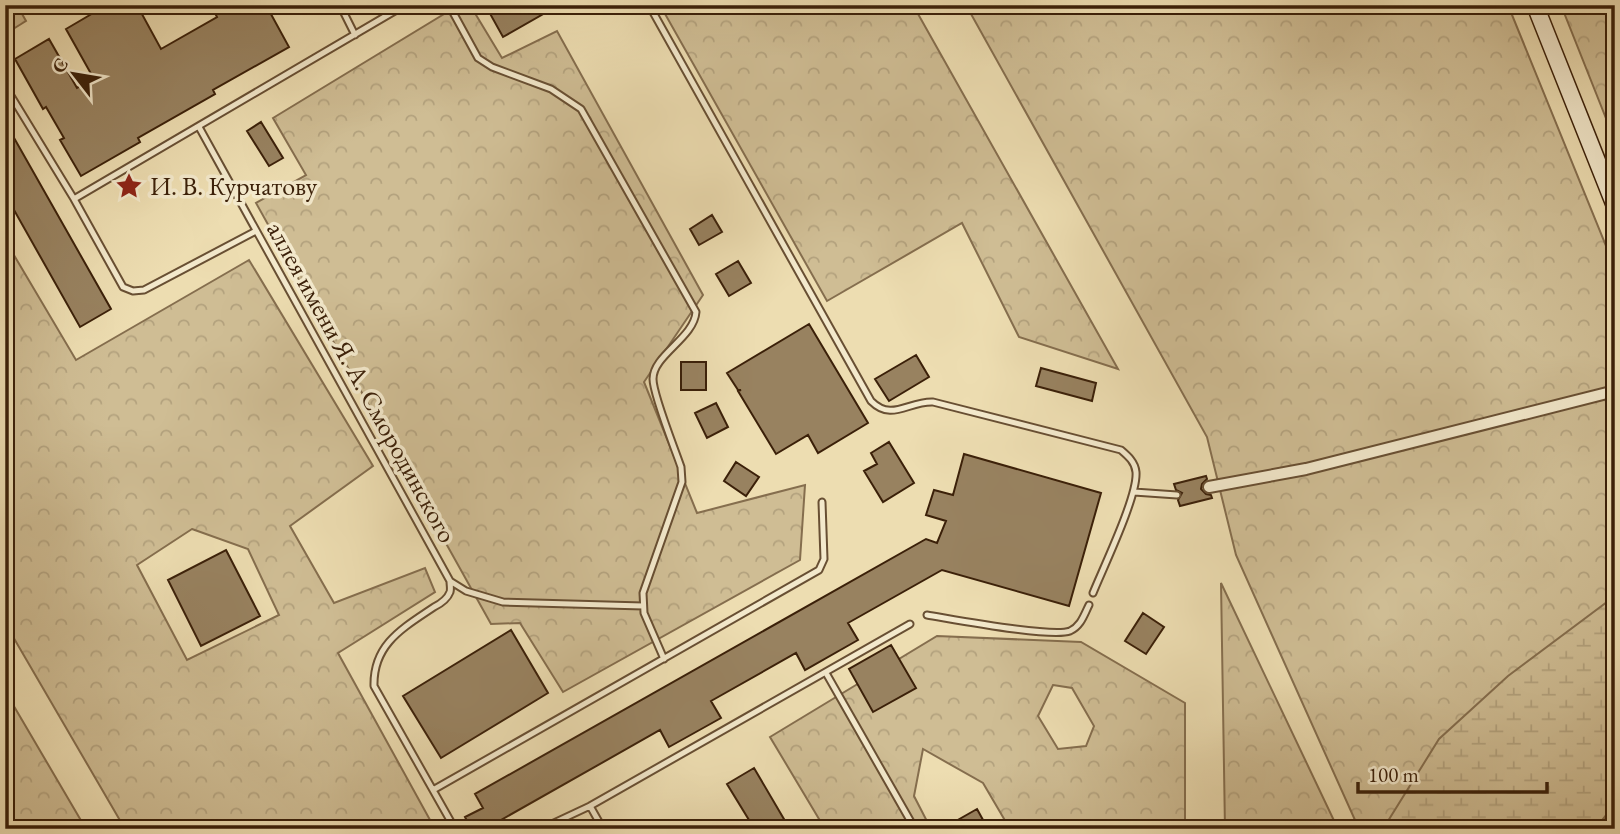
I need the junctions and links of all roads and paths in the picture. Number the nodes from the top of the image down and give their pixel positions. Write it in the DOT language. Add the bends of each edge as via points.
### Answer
graph roads {
  1 [pos="340,5"];
  2 [pos="405,5"];
  3 [pos="449,5"];
  4 [pos="649,5"];
  5 [pos="1535,5"];
  6 [pos="355,35"];
  7 [pos="5,86"];
  8 [pos="199,127"];
  9 [pos="74,199"];
  10 [pos="1615,206"];
  11 [pos="256,230"];
  12 [pos="1615,391"];
  13 [pos="1209,487"];
  14 [pos="1134,492"];
  15 [pos="1177,495"];
  16 [pos="822,502"];
  17 [pos="450,581"];
  18 [pos="1093,593"];
  19 [pos="1089,605"];
  20 [pos="643,606"];
  21 [pos="927,614"];
  22 [pos="910,624"];
  23 [pos="664,659"];
  24 [pos="826,673"];
  25 [pos="433,790"];
  26 [pos="590,806"];
  27 [pos="455,829"];
  28 [pos="541,829"];
  29 [pos="603,829"];
  30 [pos="915,829"];
  1 -- 6 [label="lane"];
  2 -- 6 [label="lane"];
  3 -- 20 [label="lane" via="478,58 551,89 581,108 696,312 692,325 653,374 682,482 645,582"];
  4 -- 14 [label="lane" via="871,401 888,411 933,402 1121,450 1136,472"];
  5 -- 10 [label="main road"];
  6 -- 8 [label="lane"];
  7 -- 9 [label="lane"];
  8 -- 9 [label="lane"];
  8 -- 11 [label="lane, аллея имени Я. А. Смородинского"];
  9 -- 11 [label="lane" via="123,286 133,291 144,290"];
  11 -- 17 [label="lane, аллея имени Я. А. Смородинского"];
  12 -- 13 [label="street" via="1306,469"];
  14 -- 15 [label="lane"];
  14 -- 18 [label="lane"];
  16 -- 23 [label="lane" via="824,559 819,570"];
  17 -- 20 [label="lane" via="466,592 503,602"];
  17 -- 25 [label="lane" via="444,601 396,633 374,671 374,686"];
  19 -- 21 [label="lane" via="1082,620 1066,632"];
  20 -- 23 [label="lane"];
  22 -- 24 [label="lane"];
  23 -- 25 [label="lane"];
  24 -- 26 [label="lane"];
  24 -- 30 [label="lane"];
  25 -- 27 [label="lane"];
  26 -- 28 [label="lane"];
  26 -- 29 [label="lane"];
}
